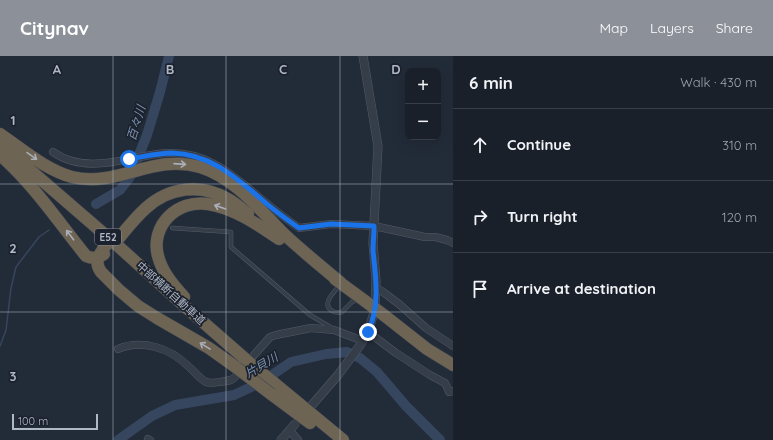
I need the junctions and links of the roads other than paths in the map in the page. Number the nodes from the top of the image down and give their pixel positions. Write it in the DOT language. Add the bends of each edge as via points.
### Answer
graph roads {
  1 [pos="363,56"];
  2 [pos="0,134"];
  3 [pos="0,144"];
  4 [pos="53,152"];
  5 [pos="0,154"];
  6 [pos="374,226"];
  7 [pos="172,228"];
  8 [pos="282,236"];
  9 [pos="453,243"];
  10 [pos="98,257"];
  11 [pos="341,284"];
  12 [pos="376,290"];
  13 [pos="363,299"];
  14 [pos="334,330"];
  15 [pos="368,332"];
  16 [pos="362,342"];
  17 [pos="453,346"];
  18 [pos="118,349"];
  19 [pos="249,362"];
  20 [pos="453,364"];
  21 [pos="279,390"];
  22 [pos="453,391"];
  23 [pos="312,410"];
  24 [pos="292,427"];
  25 [pos="281,440"];
  26 [pos="298,440"];
  27 [pos="334,440"];
  28 [pos="343,440"];
  1 -- 6 [label="street" via="378,146"];
  2 -- 8 [label="highway, one-way" via="46,166 64,175 79,178 104,179 158,165 177,163 209,170 236,188 266,215"];
  3 -- 19 [label="highway, 中部横断自動車道 / E52"];
  4 -- 6 [label="street" via="66,159 95,164 166,153 184,154 217,165 299,228 331,224"];
  10 -- 5 [label="highway, one-way" via="86,256 31,186"];
  6 -- 9 [label="street" via="435,237"];
  6 -- 12 [label="street"];
  7 -- 14 [label="lane" via="231,232 231,247 234,250 310,316"];
  8 -- 10 [label="highway" via="221,189 198,184 180,184 160,191 142,204"];
  8 -- 11 [label="highway"];
  8 -- 19 [label="highway, one-way" via="233,212 198,203 184,206 170,215 164,221 157,239 161,264 177,290"];
  19 -- 10 [label="highway, one-way" via="209,348 157,318 115,286 99,269"];
  11 -- 13 [label="highway"];
  11 -- 13 [label="lane" via="329,299 330,309 342,312 352,302"];
  12 -- 15 [label="street"];
  12 -- 17 [label="street" via="383,292 426,328"];
  13 -- 20 [label="highway, bridge" via="427,349"];
  14 -- 16 [label="street"];
  14 -- 19 [label="street" via="311,328 270,337"];
  15 -- 16 [label="street"];
  15 -- 22 [label="street" via="396,353 445,383 449,392"];
  16 -- 23 [label="street"];
  18 -- 19 [label="street" via="133,345 160,348 187,364 202,380 212,383 231,380"];
  19 -- 21 [label="highway, bridge"];
  19 -- 21 [label="highway"];
  21 -- 23 [label="highway"];
  21 -- 27 [label="highway"];
  23 -- 28 [label="highway"];
  24 -- 25 [label="street"];
  24 -- 26 [label="street"];
}
